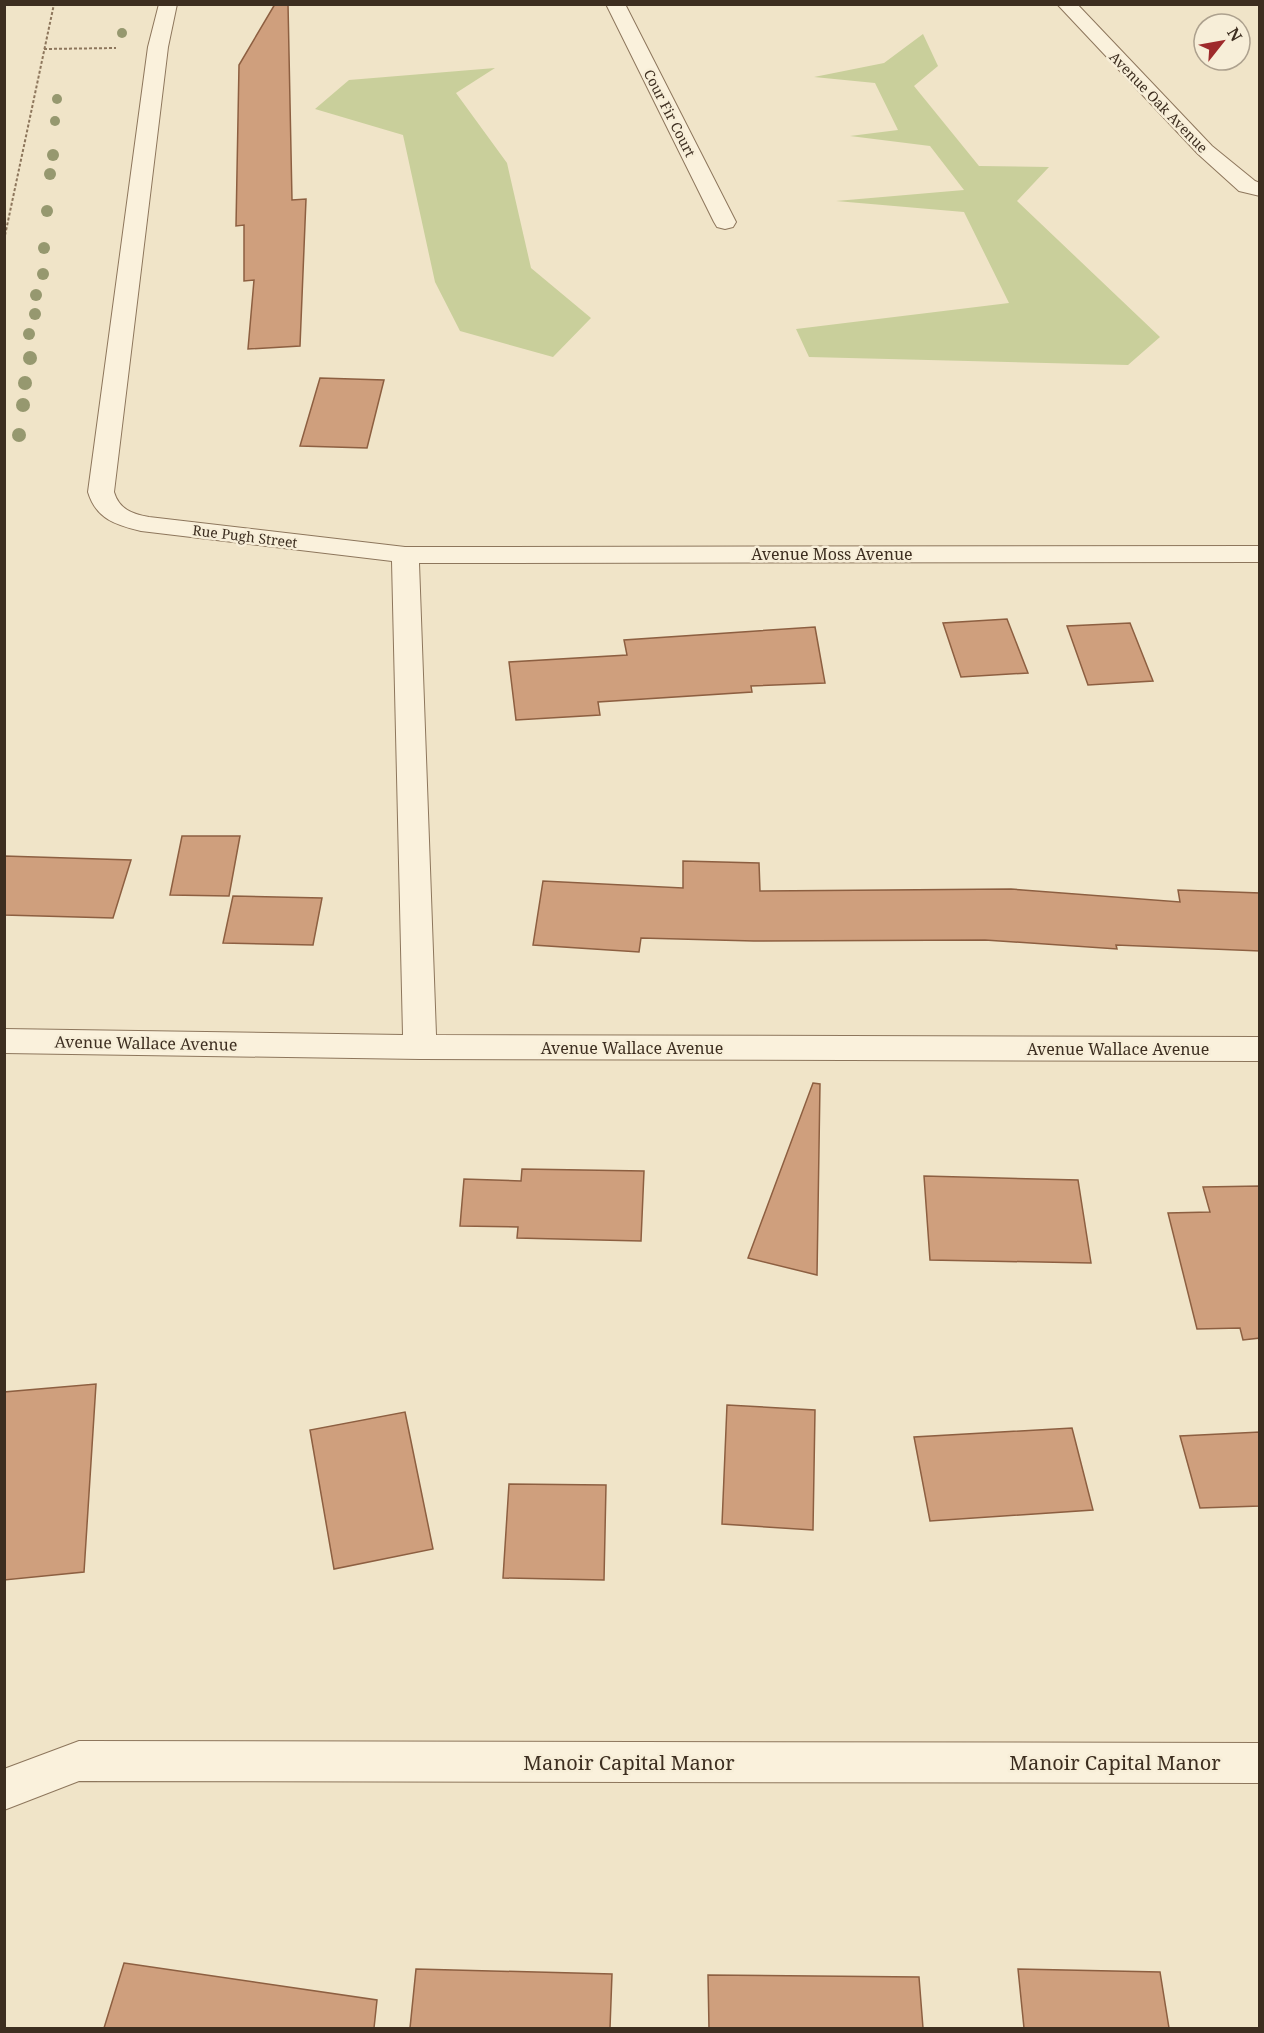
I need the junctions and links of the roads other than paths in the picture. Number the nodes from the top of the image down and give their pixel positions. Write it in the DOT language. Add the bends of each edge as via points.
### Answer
graph roads {
  1 [pos="168,4"];
  2 [pos="615,4"];
  3 [pos="1066,4"];
  4 [pos="1260,190"];
  5 [pos="725,222"];
  6 [pos="1260,554"];
  7 [pos="405,555"];
  8 [pos="4,1041"];
  9 [pos="420,1047"];
  10 [pos="1260,1049"];
  11 [pos="1260,1762"];
  12 [pos="4,1790"];
  1 -- 7 [label="street, Rue Pugh Street" via="158,47 101,492 103,501 118,517 149,525"];
  2 -- 5 [label="street, Cour Fir Court"];
  3 -- 4 [label="street, Avenue Oak Avenue" via="1204,150 1247,186"];
  6 -- 7 [label="street, Avenue Moss Avenue"];
  7 -- 9 [label="street"];
  8 -- 9 [label="street, Avenue Wallace Avenue"];
  9 -- 10 [label="street, Avenue Wallace Avenue"];
  11 -- 12 [label="street, Manoir Capital Manor" via="79,1761"];
}
